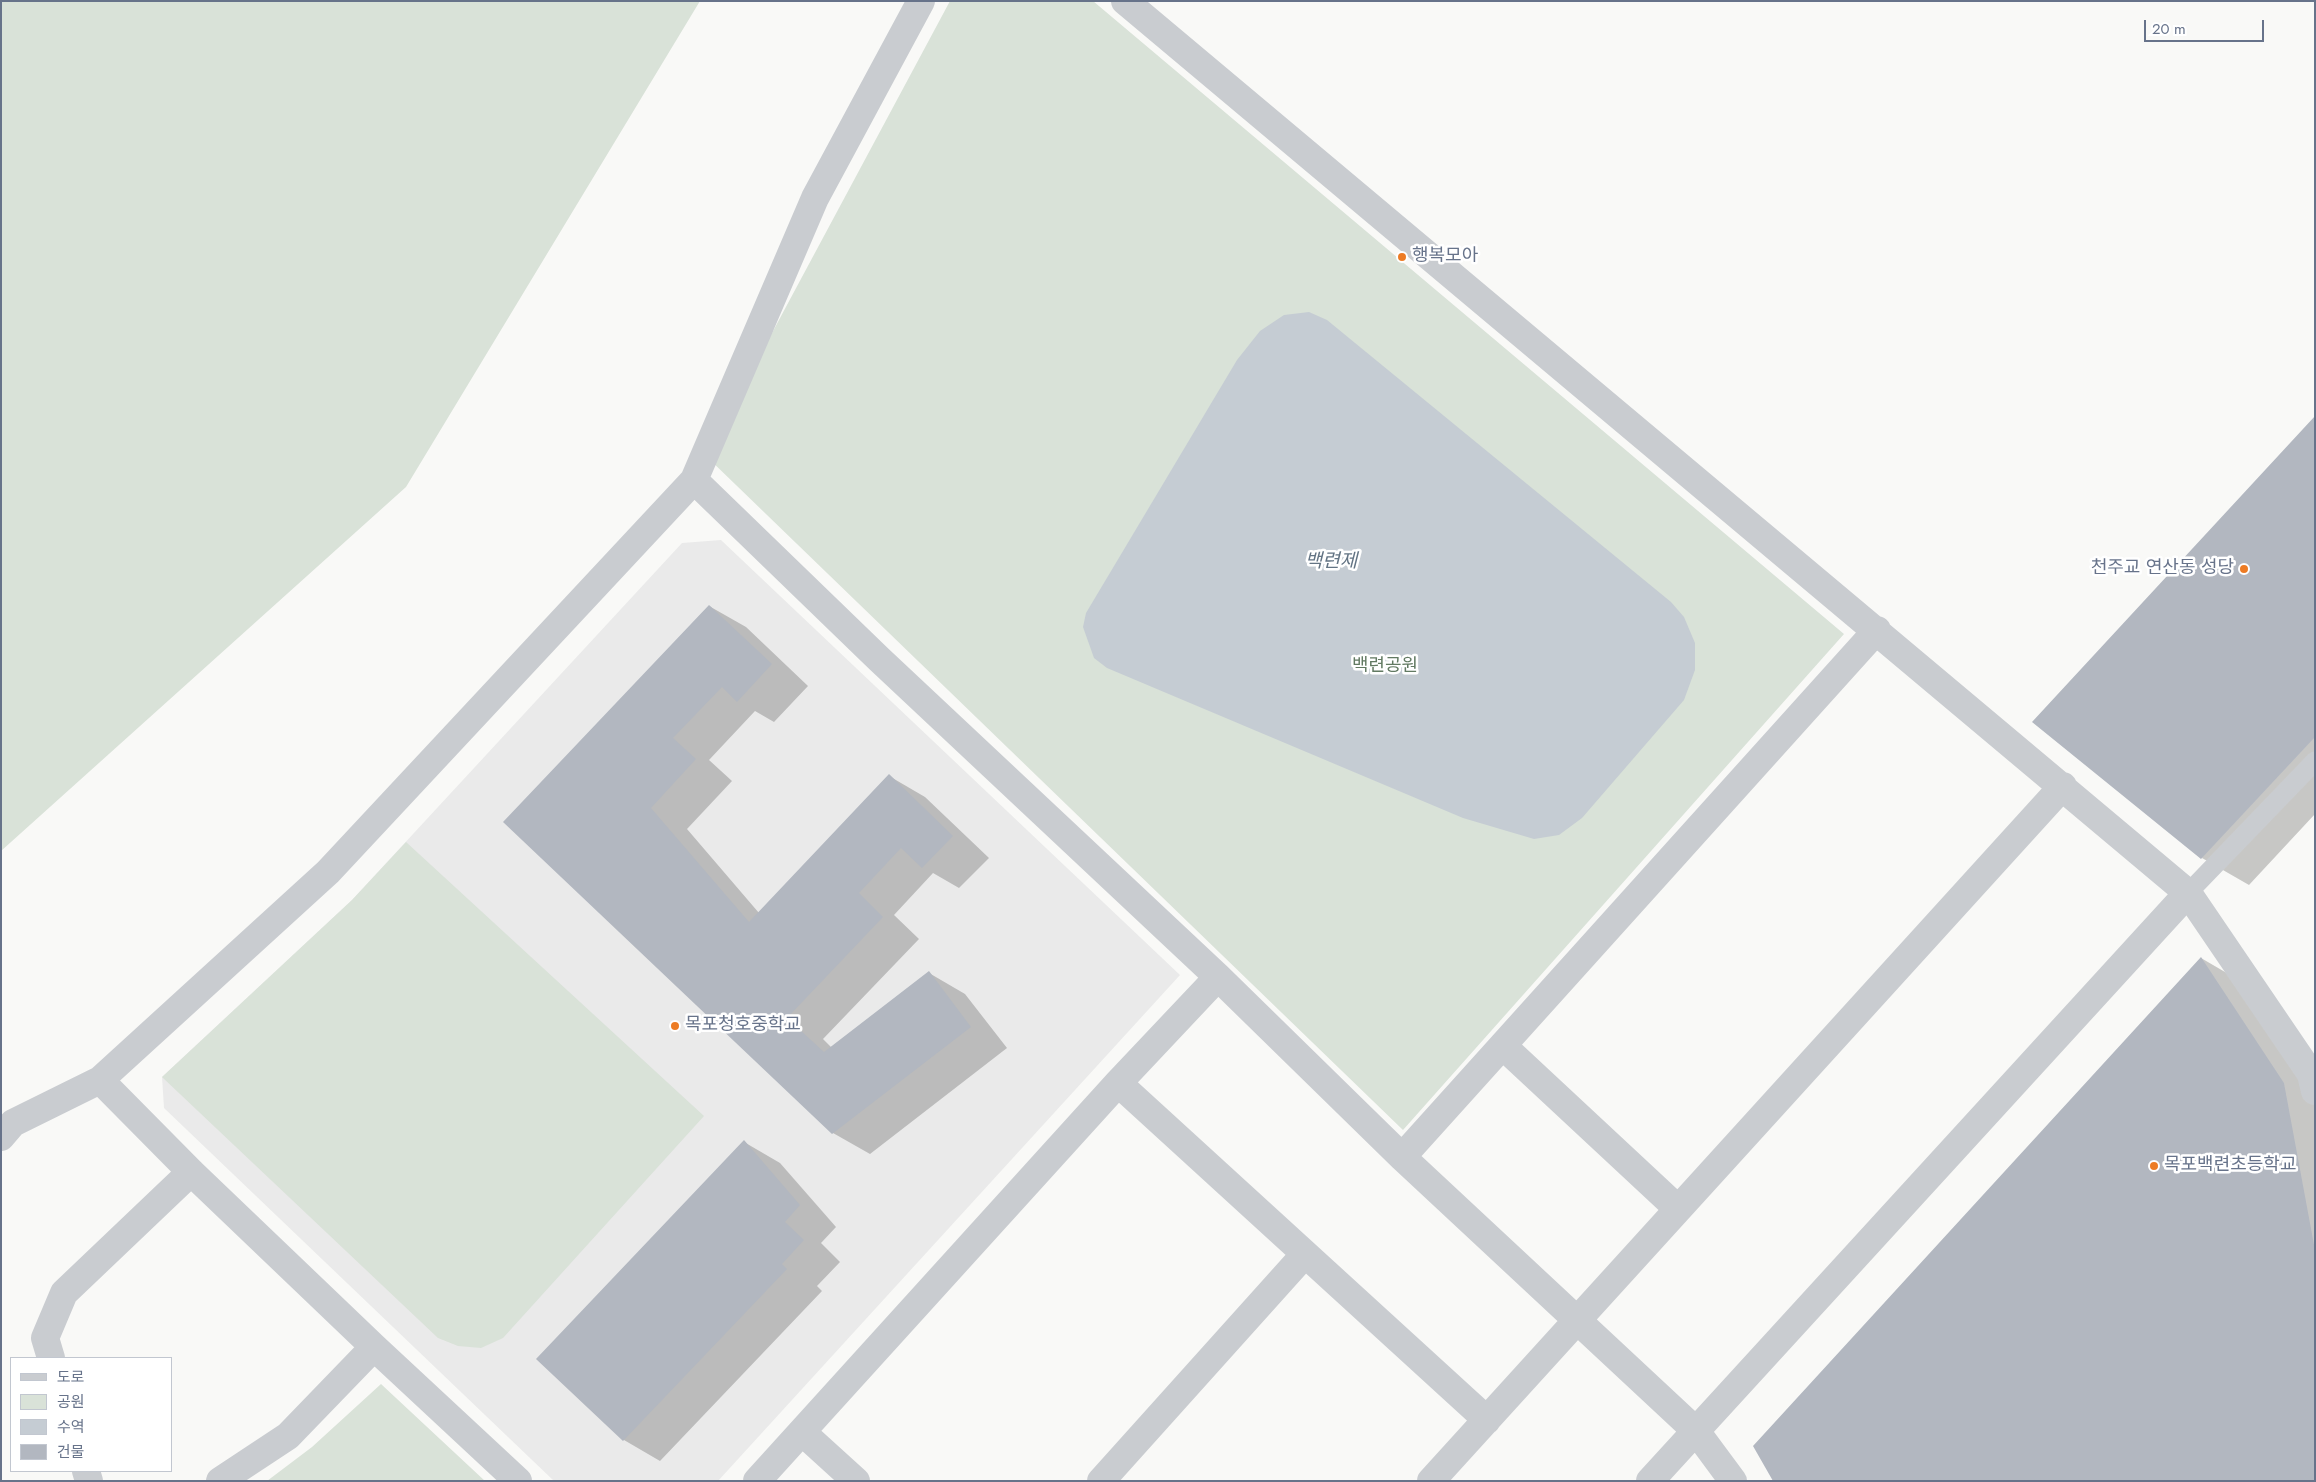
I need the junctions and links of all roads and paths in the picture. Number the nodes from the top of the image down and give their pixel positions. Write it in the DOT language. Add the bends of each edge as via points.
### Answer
graph roads {
  1 [pos="921,1"];
  2 [pos="1125,1"];
  3 [pos="694,480"];
  4 [pos="1877,630"];
  5 [pos="2315,761"];
  6 [pos="2063,786"];
  7 [pos="2188,893"];
  8 [pos="1218,977"];
  9 [pos="1502,1046"];
  10 [pos="100,1080"];
  11 [pos="1118,1083"];
  12 [pos="2315,1091"];
  13 [pos="1,1137"];
  14 [pos="1402,1157"];
  15 [pos="191,1172"];
  16 [pos="1678,1210"];
  17 [pos="1305,1254"];
  18 [pos="1578,1319"];
  19 [pos="374,1348"];
  20 [pos="51,1357"];
  21 [pos="1487,1420"];
  22 [pos="1696,1431"];
  23 [pos="802,1432"];
  24 [pos="220,1481"];
  25 [pos="518,1481"];
  26 [pos="757,1481"];
  27 [pos="856,1481"];
  28 [pos="1100,1481"];
  29 [pos="1430,1481"];
  30 [pos="1650,1481"];
  31 [pos="1733,1481"];
  1 -- 3 [label="street" via="814,198"];
  2 -- 4 [label="street"];
  3 -- 8 [label="street" via="879,659"];
  3 -- 10 [label="street" via="328,872"];
  4 -- 6 [label="street"];
  4 -- 9 [label="street"];
  5 -- 7 [label="lane"];
  6 -- 7 [label="street"];
  6 -- 16 [label="street"];
  7 -- 12 [label="street" via="2311,1074"];
  7 -- 22 [label="street"];
  8 -- 11 [label="street"];
  8 -- 14 [label="street"];
  9 -- 14 [label="street"];
  9 -- 16 [label="street"];
  10 -- 13 [label="street" via="14,1123"];
  10 -- 15 [label="street"];
  11 -- 17 [label="street"];
  11 -- 23 [label="street"];
  14 -- 18 [label="street"];
  15 -- 19 [label="street"];
  15 -- 20 [label="street" via="64,1293 45,1338"];
  16 -- 18 [label="street"];
  17 -- 21 [label="street"];
  17 -- 28 [label="street"];
  18 -- 21 [label="street"];
  18 -- 22 [label="street"];
  19 -- 24 [label="street" via="288,1436"];
  19 -- 25 [label="street"];
  21 -- 29 [label="street"];
  22 -- 30 [label="street"];
  22 -- 31 [label="street"];
  23 -- 26 [label="street"];
  23 -- 27 [label="street"];
}
